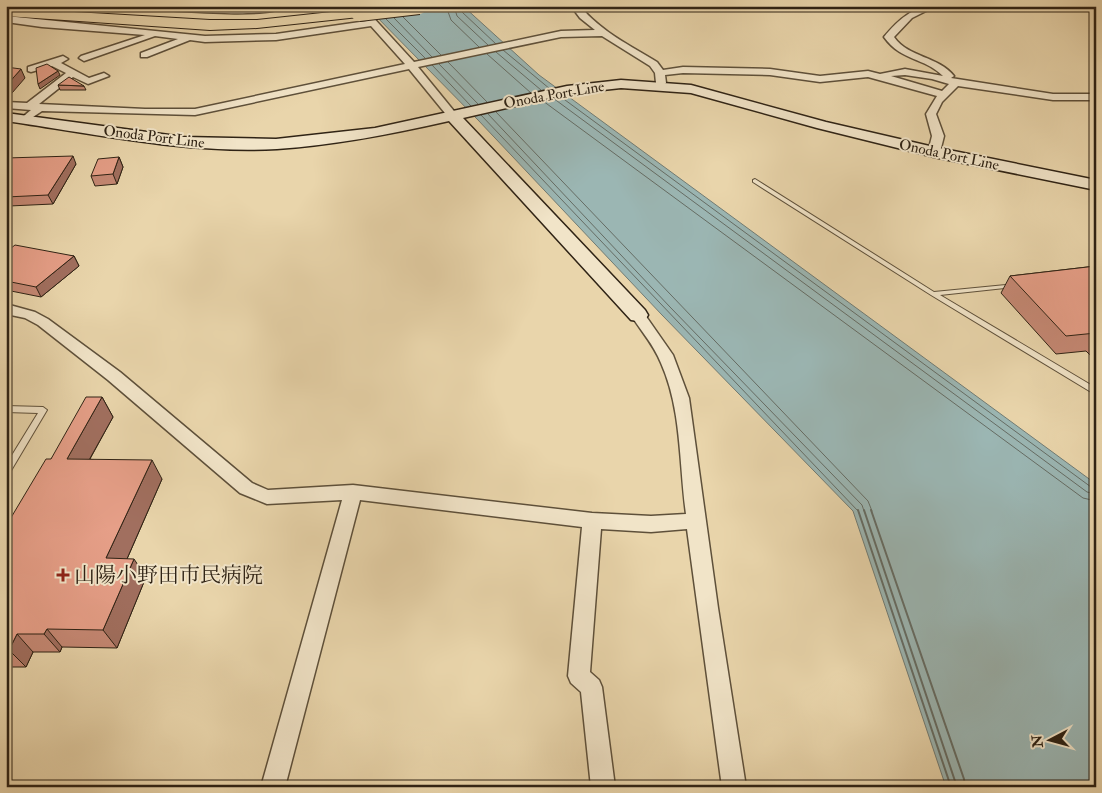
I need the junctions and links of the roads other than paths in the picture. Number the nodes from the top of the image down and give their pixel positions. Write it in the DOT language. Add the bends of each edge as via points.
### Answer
graph roads {
  1 [pos="71,6"];
  2 [pos="148,6"];
  3 [pos="419,6"];
  4 [pos="575,6"];
  5 [pos="932,6"];
  6 [pos="279,7"];
  7 [pos="6,10"];
  8 [pos="358,10"];
  9 [pos="6,19"];
  10 [pos="144,21"];
  11 [pos="373,23"];
  12 [pos="604,33"];
  13 [pos="155,34"];
  14 [pos="184,37"];
  15 [pos="144,54"];
  16 [pos="84,58"];
  17 [pos="63,59"];
  18 [pos="52,62"];
  19 [pos="416,65"];
  20 [pos="31,69"];
  21 [pos="72,73"];
  22 [pos="104,76"];
  23 [pos="881,77"];
  24 [pos="661,79"];
  25 [pos="956,83"];
  26 [pos="944,95"];
  27 [pos="1096,97"];
  28 [pos="6,105"];
  29 [pos="31,111"];
  30 [pos="458,115"];
  31 [pos="9,124"];
  32 [pos="934,152"];
  33 [pos="754,181"];
  34 [pos="1096,185"];
  35 [pos="1019,285"];
  36 [pos="933,294"];
  37 [pos="6,309"];
  38 [pos="638,315"];
  39 [pos="1096,392"];
  40 [pos="6,409"];
  41 [pos="6,472"];
  42 [pos="353,492"];
  43 [pos="592,521"];
  44 [pos="696,521"];
  45 [pos="273,787"];
  46 [pos="603,787"];
  47 [pos="734,787"];
  1 -- 10 [label="highway"];
  2 -- 6 [label="street" via="246,10"];
  3 -- 8 [label="highway, bridge"];
  4 -- 12 [label="street"];
  5 -- 25 [label="street" via="909,16 889,37 908,55 942,69"];
  7 -- 10 [label="highway"];
  8 -- 10 [label="highway" via="249,24"];
  8 -- 11 [label="street"];
  8 -- 14 [label="highway" via="318,24 228,36"];
  9 -- 13 [label="street"];
  11 -- 14 [label="street" via="276,37"];
  11 -- 19 [label="street"];
  12 -- 19 [label="street" via="561,34"];
  12 -- 24 [label="street" via="654,64"];
  13 -- 14 [label="street"];
  13 -- 16 [label="street"];
  14 -- 15 [label="street"];
  17 -- 18 [label="street"];
  18 -- 20 [label="street"];
  18 -- 21 [label="street"];
  19 -- 29 [label="street" via="195,112"];
  19 -- 30 [label="street"];
  21 -- 22 [label="street" via="88,81"];
  21 -- 29 [label="street"];
  23 -- 24 [label="street" via="868,74 820,79 770,72 683,70"];
  23 -- 25 [label="street" via="905,72"];
  23 -- 26 [label="street"];
  24 -- 30 [label="main road, Onoda Port Line" via="567,90"];
  24 -- 32 [label="main road, Onoda Port Line" via="822,125"];
  25 -- 26 [label="street"];
  25 -- 27 [label="street" via="1053,97"];
  26 -- 32 [label="street" via="931,114 938,136"];
  28 -- 29 [label="street"];
  29 -- 30 [label="main road, Onoda Port Line" via="165,140 245,145 332,139"];
  29 -- 31 [label="main road, Onoda Port Line"];
  30 -- 38 [label="main road"];
  32 -- 34 [label="main road, Onoda Port Line"];
  33 -- 36 [label="lane"];
  35 -- 36 [label="lane"];
  36 -- 39 [label="lane"];
  37 -- 42 [label="street" via="30,315 51,328 114,376 246,488 267,497"];
  38 -- 44 [label="street" via="660,343 677,384 684,415"];
  40 -- 41 [label="lane" via="43,410"];
  42 -- 43 [label="street"];
  42 -- 45 [label="street"];
  43 -- 44 [label="street" via="651,524"];
  43 -- 46 [label="street" via="579,676 591,688"];
  44 -- 47 [label="street" via="717,687"];
}
